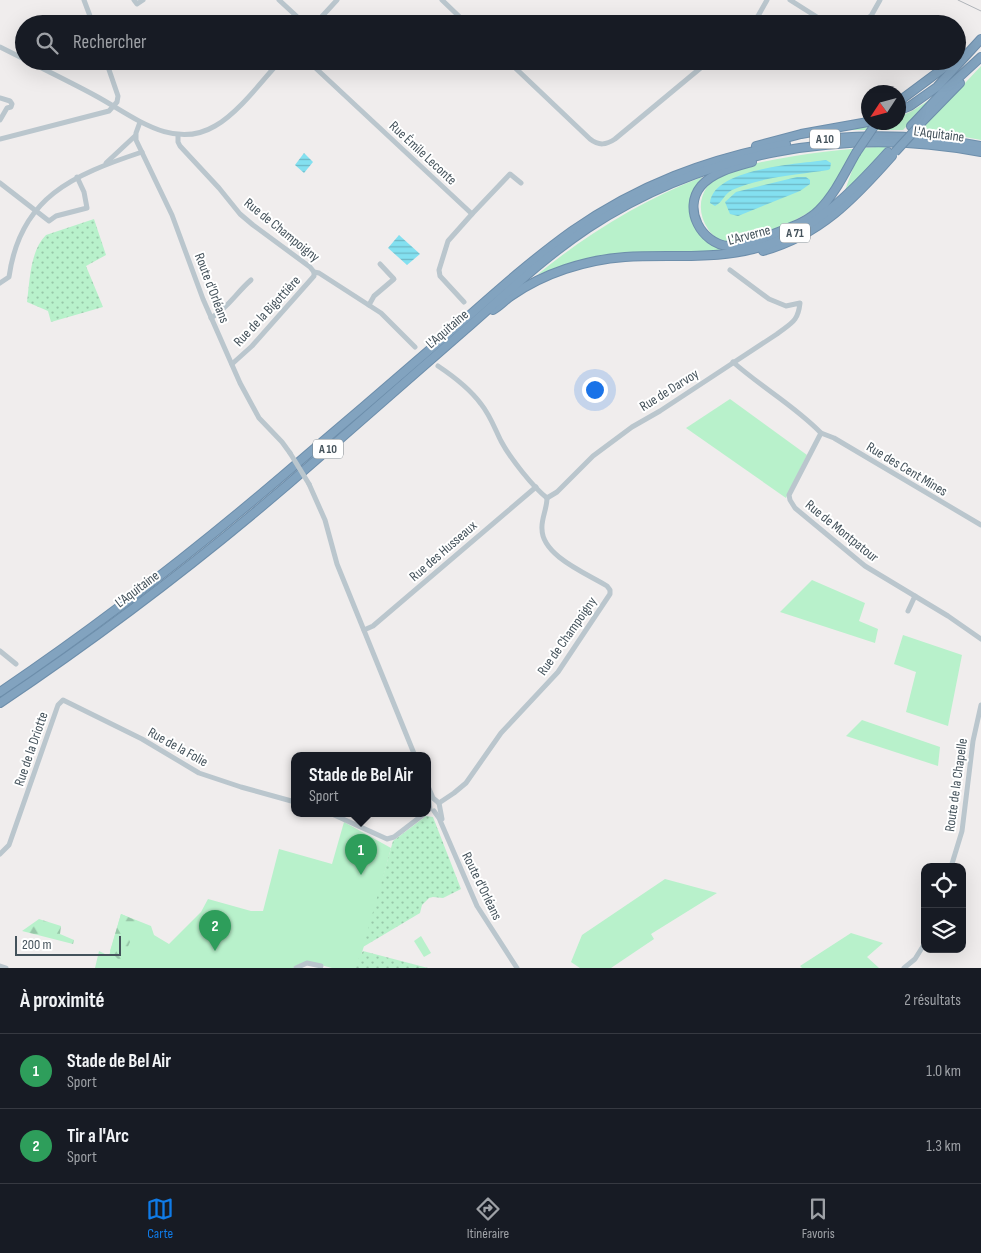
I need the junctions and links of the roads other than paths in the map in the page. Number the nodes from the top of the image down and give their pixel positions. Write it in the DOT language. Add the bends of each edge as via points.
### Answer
graph roads {
  1 [pos="84,0"];
  2 [pos="134,0"];
  3 [pos="143,0"];
  4 [pos="280,0"];
  5 [pos="337,0"];
  6 [pos="442,0"];
  7 [pos="767,0"];
  8 [pos="790,0"];
  9 [pos="880,0"];
  10 [pos="90,15"];
  11 [pos="296,15"];
  12 [pos="323,15"];
  13 [pos="458,15"];
  14 [pos="759,15"];
  15 [pos="814,15"];
  16 [pos="872,15"];
  17 [pos="981,35"];
  18 [pos="981,39"];
  19 [pos="981,46"];
  20 [pos="0,47"];
  21 [pos="966,49"];
  22 [pos="15,54"];
  23 [pos="966,56"];
  24 [pos="981,56"];
  25 [pos="966,61"];
  26 [pos="981,62"];
  27 [pos="45,70"];
  28 [pos="109,70"];
  29 [pos="272,70"];
  30 [pos="318,70"];
  31 [pos="517,70"];
  32 [pos="698,70"];
  33 [pos="941,70"];
  34 [pos="953,70"];
  35 [pos="957,70"];
  36 [pos="937,88"];
  37 [pos="906,96"];
  38 [pos="2,100"];
  39 [pos="113,106"];
  40 [pos="906,108"];
  41 [pos="0,120"];
  42 [pos="140,122"];
  43 [pos="861,123"];
  44 [pos="914,126"];
  45 [pos="872,130"];
  46 [pos="178,135"];
  47 [pos="135,136"];
  48 [pos="0,140"];
  49 [pos="981,146"];
  50 [pos="142,152"];
  51 [pos="981,152"];
  52 [pos="764,155"];
  53 [pos="724,157"];
  54 [pos="104,164"];
  55 [pos="77,178"];
  56 [pos="521,183"];
  57 [pos="1,184"];
  58 [pos="35,211"];
  59 [pos="472,214"];
  60 [pos="380,264"];
  61 [pos="730,270"];
  62 [pos="314,272"];
  63 [pos="251,280"];
  64 [pos="0,284"];
  65 [pos="464,302"];
  66 [pos="369,305"];
  67 [pos="211,318"];
  68 [pos="469,327"];
  69 [pos="415,347"];
  70 [pos="733,362"];
  71 [pos="232,364"];
  72 [pos="438,366"];
  73 [pos="821,433"];
  74 [pos="536,487"];
  75 [pos="547,498"];
  76 [pos="981,525"];
  77 [pos="915,596"];
  78 [pos="908,611"];
  79 [pos="364,630"];
  80 [pos="981,639"];
  81 [pos="0,651"];
  82 [pos="16,664"];
  83 [pos="0,692"];
  84 [pos="0,703"];
  85 [pos="58,705"];
  86 [pos="981,705"];
  87 [pos="412,752"];
  88 [pos="291,801"];
  89 [pos="434,806"];
  90 [pos="338,817"];
  91 [pos="420,817"];
  92 [pos="0,854"];
  93 [pos="952,863"];
  94 [pos="921,949"];
  95 [pos="0,966"];
  96 [pos="321,966"];
  97 [pos="6,968"];
  98 [pos="296,968"];
  99 [pos="517,968"];
  100 [pos="904,968"];
  1 -- 10 [label="street"];
  2 -- 3 [label="street" via="137,4"];
  4 -- 11 [label="street"];
  5 -- 12 [label="street"];
  6 -- 13 [label="street"];
  7 -- 14 [label="street"];
  8 -- 15 [label="street"];
  9 -- 16 [label="street"];
  17 -- 21 [label="highway"];
  18 -- 23 [label="highway"];
  19 -- 25 [label="highway"];
  20 -- 22 [label="street"];
  24 -- 44 [label="highway"];
  26 -- 44 [label="highway"];
  27 -- 39 [label="street"];
  28 -- 39 [label="street" via="118,96"];
  29 -- 46 [label="street" via="220,123 200,132"];
  30 -- 59 [label="street, Rue Émile Leconte"];
  31 -- 32 [label="street" via="590,139 605,144"];
  33 -- 37 [label="highway"];
  34 -- 36 [label="highway"];
  35 -- 36 [label="highway"];
  36 -- 40 [label="highway"];
  38 -- 41 [label="street" via="7,108"];
  39 -- 42 [label="street"];
  39 -- 48 [label="street" via="106,112"];
  42 -- 46 [label="street"];
  42 -- 47 [label="street"];
  43 -- 53 [label="highway" via="801,134"];
  44 -- 68 [label="highway, bridge" via="842,209 813,231 790,242 737,257 611,259 566,269 520,291"];
  45 -- 52 [label="highway, A 71, bridge" via="826,203 811,217 744,245 728,246 714,242 702,232 695,219 694,202 698,191 713,176"];
  46 -- 62 [label="street, Rue de Champoigny" via="180,146 240,214"];
  47 -- 50 [label="street, Route d'Orléans"];
  47 -- 54 [label="street"];
  49 -- 53 [label="highway, L'Aquitaine / A 10" via="918,138 862,136 806,141"];
  50 -- 54 [label="street"];
  50 -- 67 [label="street, Route d'Orléans" via="172,214"];
  51 -- 52 [label="highway, L'Aquitaine / A 10" via="876,141 820,145"];
  52 -- 68 [label="highway, L'Aquitaine / A 10" via="687,178 612,213 543,261"];
  53 -- 83 [label="highway, L'Aquitaine / A 10" via="633,194 562,239 507,282 222,526 90,629"];
  54 -- 55 [label="street"];
  55 -- 58 [label="street" via="56,191"];
  55 -- 58 [label="street" via="87,208 49,221"];
  56 -- 59 [label="street" via="510,174"];
  57 -- 58 [label="street"];
  58 -- 64 [label="street" via="17,243 9,277"];
  59 -- 65 [label="street" via="448,241 439,270 440,276"];
  60 -- 66 [label="street" via="394,279 374,296"];
  61 -- 70 [label="street, Rue de Darvoy" via="769,299 786,306 800,303 799,315 792,323"];
  62 -- 66 [label="street, Rue de Champoigny"];
  62 -- 71 [label="street, Rue de la Bigottière" via="313,278 272,325"];
  63 -- 67 [label="street"];
  66 -- 69 [label="street, Rue de Champoigny" via="391,321"];
  67 -- 71 [label="street, Route d'Orléans"];
  68 -- 84 [label="highway, L'Aquitaine / A 10" via="314,462 184,569"];
  70 -- 73 [label="street"];
  70 -- 75 [label="street, Rue de Darvoy" via="632,427 593,456"];
  71 -- 79 [label="street, Route d'Orléans, bridge" via="254,410 290,454 309,484"];
  72 -- 74 [label="street" via="479,401 504,446"];
  73 -- 76 [label="street, Rue des Cent Mines"];
  73 -- 77 [label="street, Rue de Montpatour" via="793,484 790,500 795,508 865,566"];
  74 -- 75 [label="street"];
  74 -- 79 [label="street, Rue des Husseaux" via="374,626"];
  75 -- 89 [label="street, Rue de Champoigny" via="542,527 546,543 564,560 607,586 610,594 558,672 501,733 462,787"];
  77 -- 78 [label="street"];
  77 -- 80 [label="street, Rue de Montpatour"];
  79 -- 87 [label="street, Route d'Orléans"];
  81 -- 82 [label="street"];
  85 -- 88 [label="street, Rue de la Folie" via="63,700 73,704 205,775"];
  85 -- 92 [label="street, Rue de la Driotte" via="8,845"];
  86 -- 93 [label="street, Route de la Chapelle" via="973,741 962,831"];
  89 -- 99 [label="street, Route d'Orléans" via="477,906"];
  90 -- 91 [label="street" via="387,840"];
  94 -- 100 [label="street"];
  95 -- 97 [label="street"];
  96 -- 98 [label="street" via="307,963"];
}
